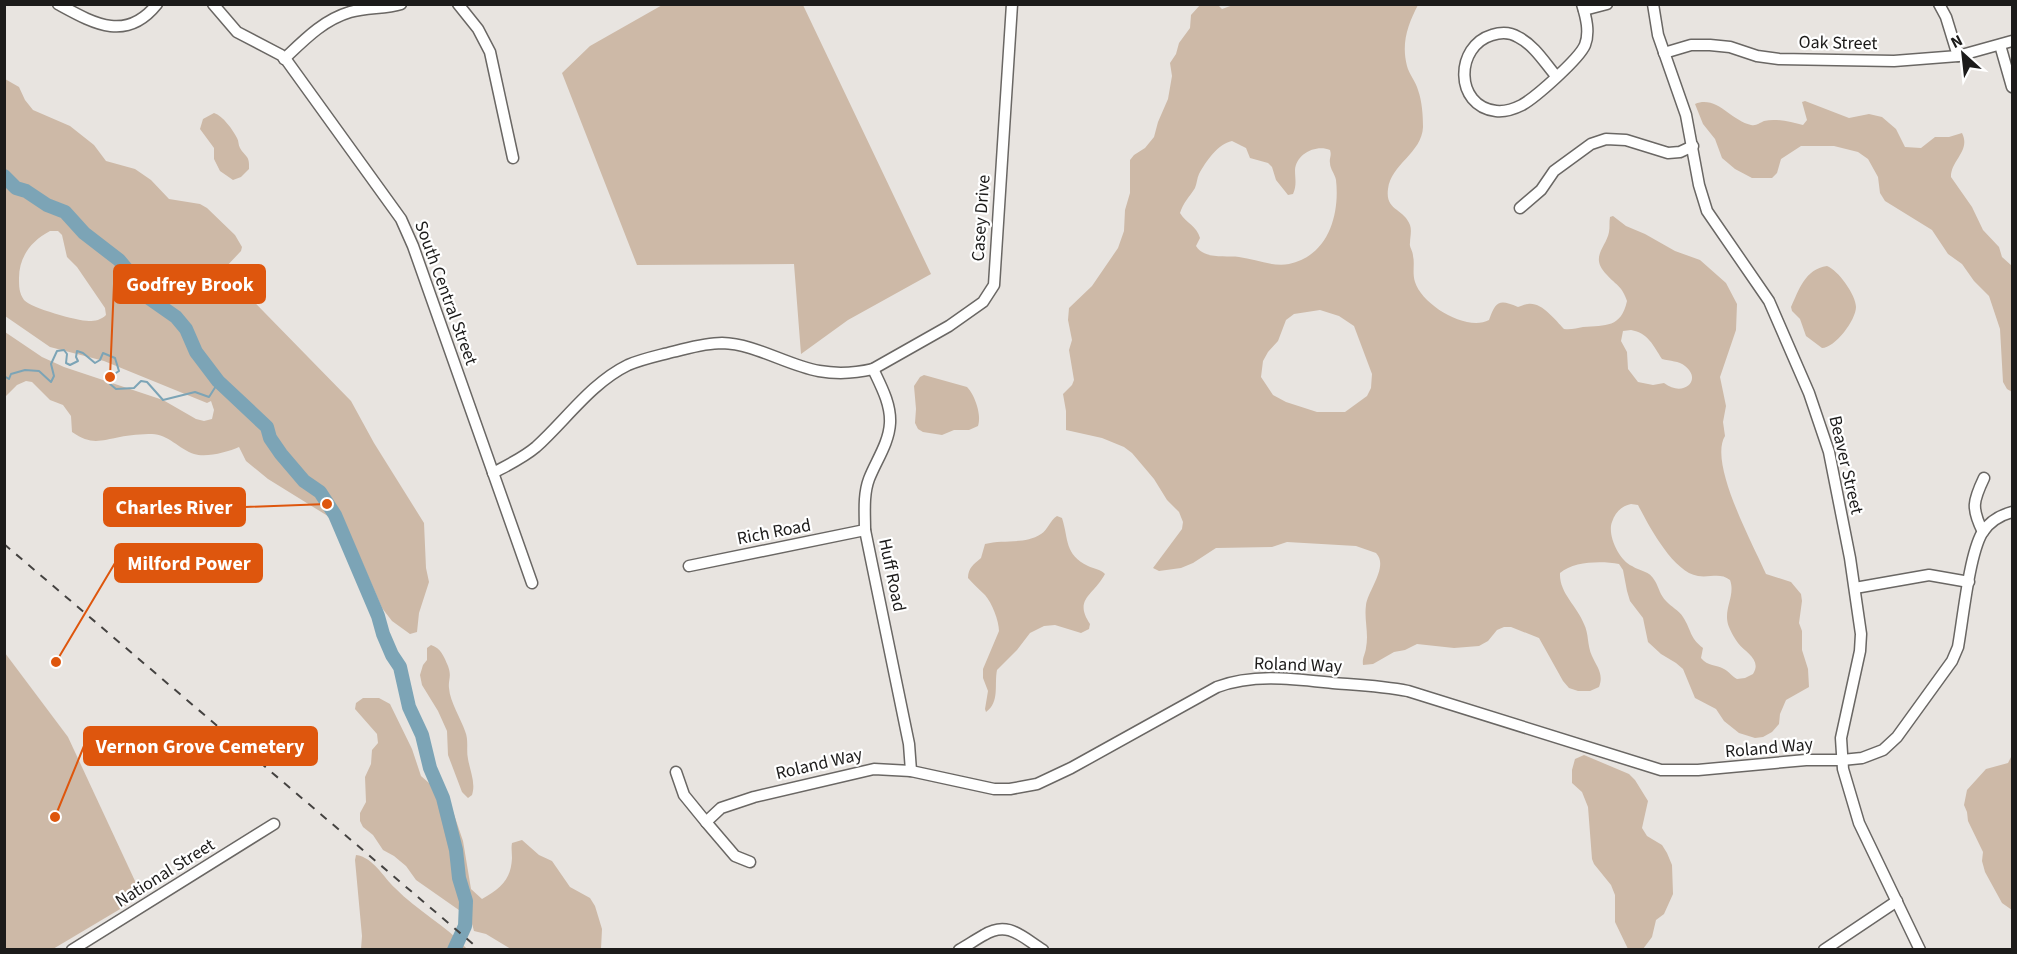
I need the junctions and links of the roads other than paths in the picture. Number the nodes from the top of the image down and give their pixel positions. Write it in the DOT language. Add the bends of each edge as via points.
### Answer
graph roads {
  1 [pos="58,4"];
  2 [pos="157,4"];
  3 [pos="213,4"];
  4 [pos="401,4"];
  5 [pos="458,4"];
  6 [pos="1012,4"];
  7 [pos="1607,4"];
  8 [pos="1653,4"];
  9 [pos="1939,4"];
  10 [pos="1583,7"];
  11 [pos="2013,41"];
  12 [pos="2000,45"];
  13 [pos="1664,53"];
  14 [pos="1958,56"];
  15 [pos="284,59"];
  16 [pos="1556,76"];
  17 [pos="2013,87"];
  18 [pos="1693,146"];
  19 [pos="513,158"];
  20 [pos="1520,208"];
  21 [pos="873,369"];
  22 [pos="493,473"];
  23 [pos="1984,477"];
  24 [pos="2013,512"];
  25 [pos="865,530"];
  26 [pos="1983,532"];
  27 [pos="689,566"];
  28 [pos="1969,582"];
  29 [pos="532,583"];
  30 [pos="1855,588"];
  31 [pos="1842,760"];
  32 [pos="910,771"];
  33 [pos="676,772"];
  34 [pos="706,822"];
  35 [pos="274,824"];
  36 [pos="750,862"];
  37 [pos="1897,901"];
  38 [pos="72,950"];
  39 [pos="959,950"];
  40 [pos="1043,950"];
  41 [pos="1824,950"];
  42 [pos="1920,950"];
  1 -- 2 [label="street" via="92,22 118,27 143,19"];
  3 -- 15 [label="street, South Central Street" via="237,32"];
  4 -- 15 [label="street" via="349,12 327,22"];
  5 -- 19 [label="street" via="490,52"];
  6 -- 21 [label="street, Casey Drive" via="994,285 983,302 949,326"];
  7 -- 10 [label="street"];
  8 -- 13 [label="street, Beaver Street" via="1654,23"];
  9 -- 14 [label="street"];
  10 -- 16 [label="street" via="1586,43"];
  11 -- 12 [label="street, Oak Street"];
  12 -- 14 [label="street, Oak Street"];
  12 -- 17 [label="street"];
  13 -- 14 [label="street, Oak Street" via="1691,45 1710,45 1779,60 1894,61"];
  13 -- 18 [label="street, Beaver Street"];
  15 -- 22 [label="street, South Central Street" via="407,230"];
  16 -- 16 [label="street" via="1524,104 1512,110 1493,111 1469,94 1463,72 1472,47 1481,38 1502,33 1521,38"];
  18 -- 20 [label="street" via="1680,153 1668,153 1626,140 1591,144 1554,171 1541,190"];
  18 -- 30 [label="street, Beaver Street" via="1707,211 1769,301 1816,411 1829,452"];
  21 -- 22 [label="street, Casey Drive" via="819,371 740,345 721,343 644,359 627,365 597,386 535,447"];
  21 -- 25 [label="street, Huff Road" via="883,390 890,423 882,453 868,481"];
  22 -- 29 [label="street, South Central Street"];
  23 -- 26 [label="street" via="1973,505"];
  24 -- 26 [label="street" via="1993,521"];
  25 -- 27 [label="street, Rich Road"];
  25 -- 32 [label="street, Huff Road" via="909,744"];
  26 -- 28 [label="street, Roland Way"];
  28 -- 30 [label="street" via="1929,575"];
  28 -- 31 [label="street, Roland Way" via="1952,661 1897,737 1883,750"];
  30 -- 31 [label="street, Beaver Street" via="1860,651 1843,724"];
  31 -- 32 [label="street, Roland Way" via="1661,770 1408,691 1378,685 1262,678 1217,687 1071,768 1024,788 994,789"];
  31 -- 37 [label="street, Beaver Street" via="1846,785 1860,823"];
  32 -- 34 [label="street, Roland Way" via="874,769 789,788 721,808"];
  33 -- 34 [label="street" via="684,795"];
  34 -- 36 [label="street" via="735,856"];
  35 -- 38 [label="street, National Street"];
  37 -- 41 [label="street"];
  37 -- 42 [label="street, Beaver Street"];
  39 -- 40 [label="street" via="1000,928"];
}
